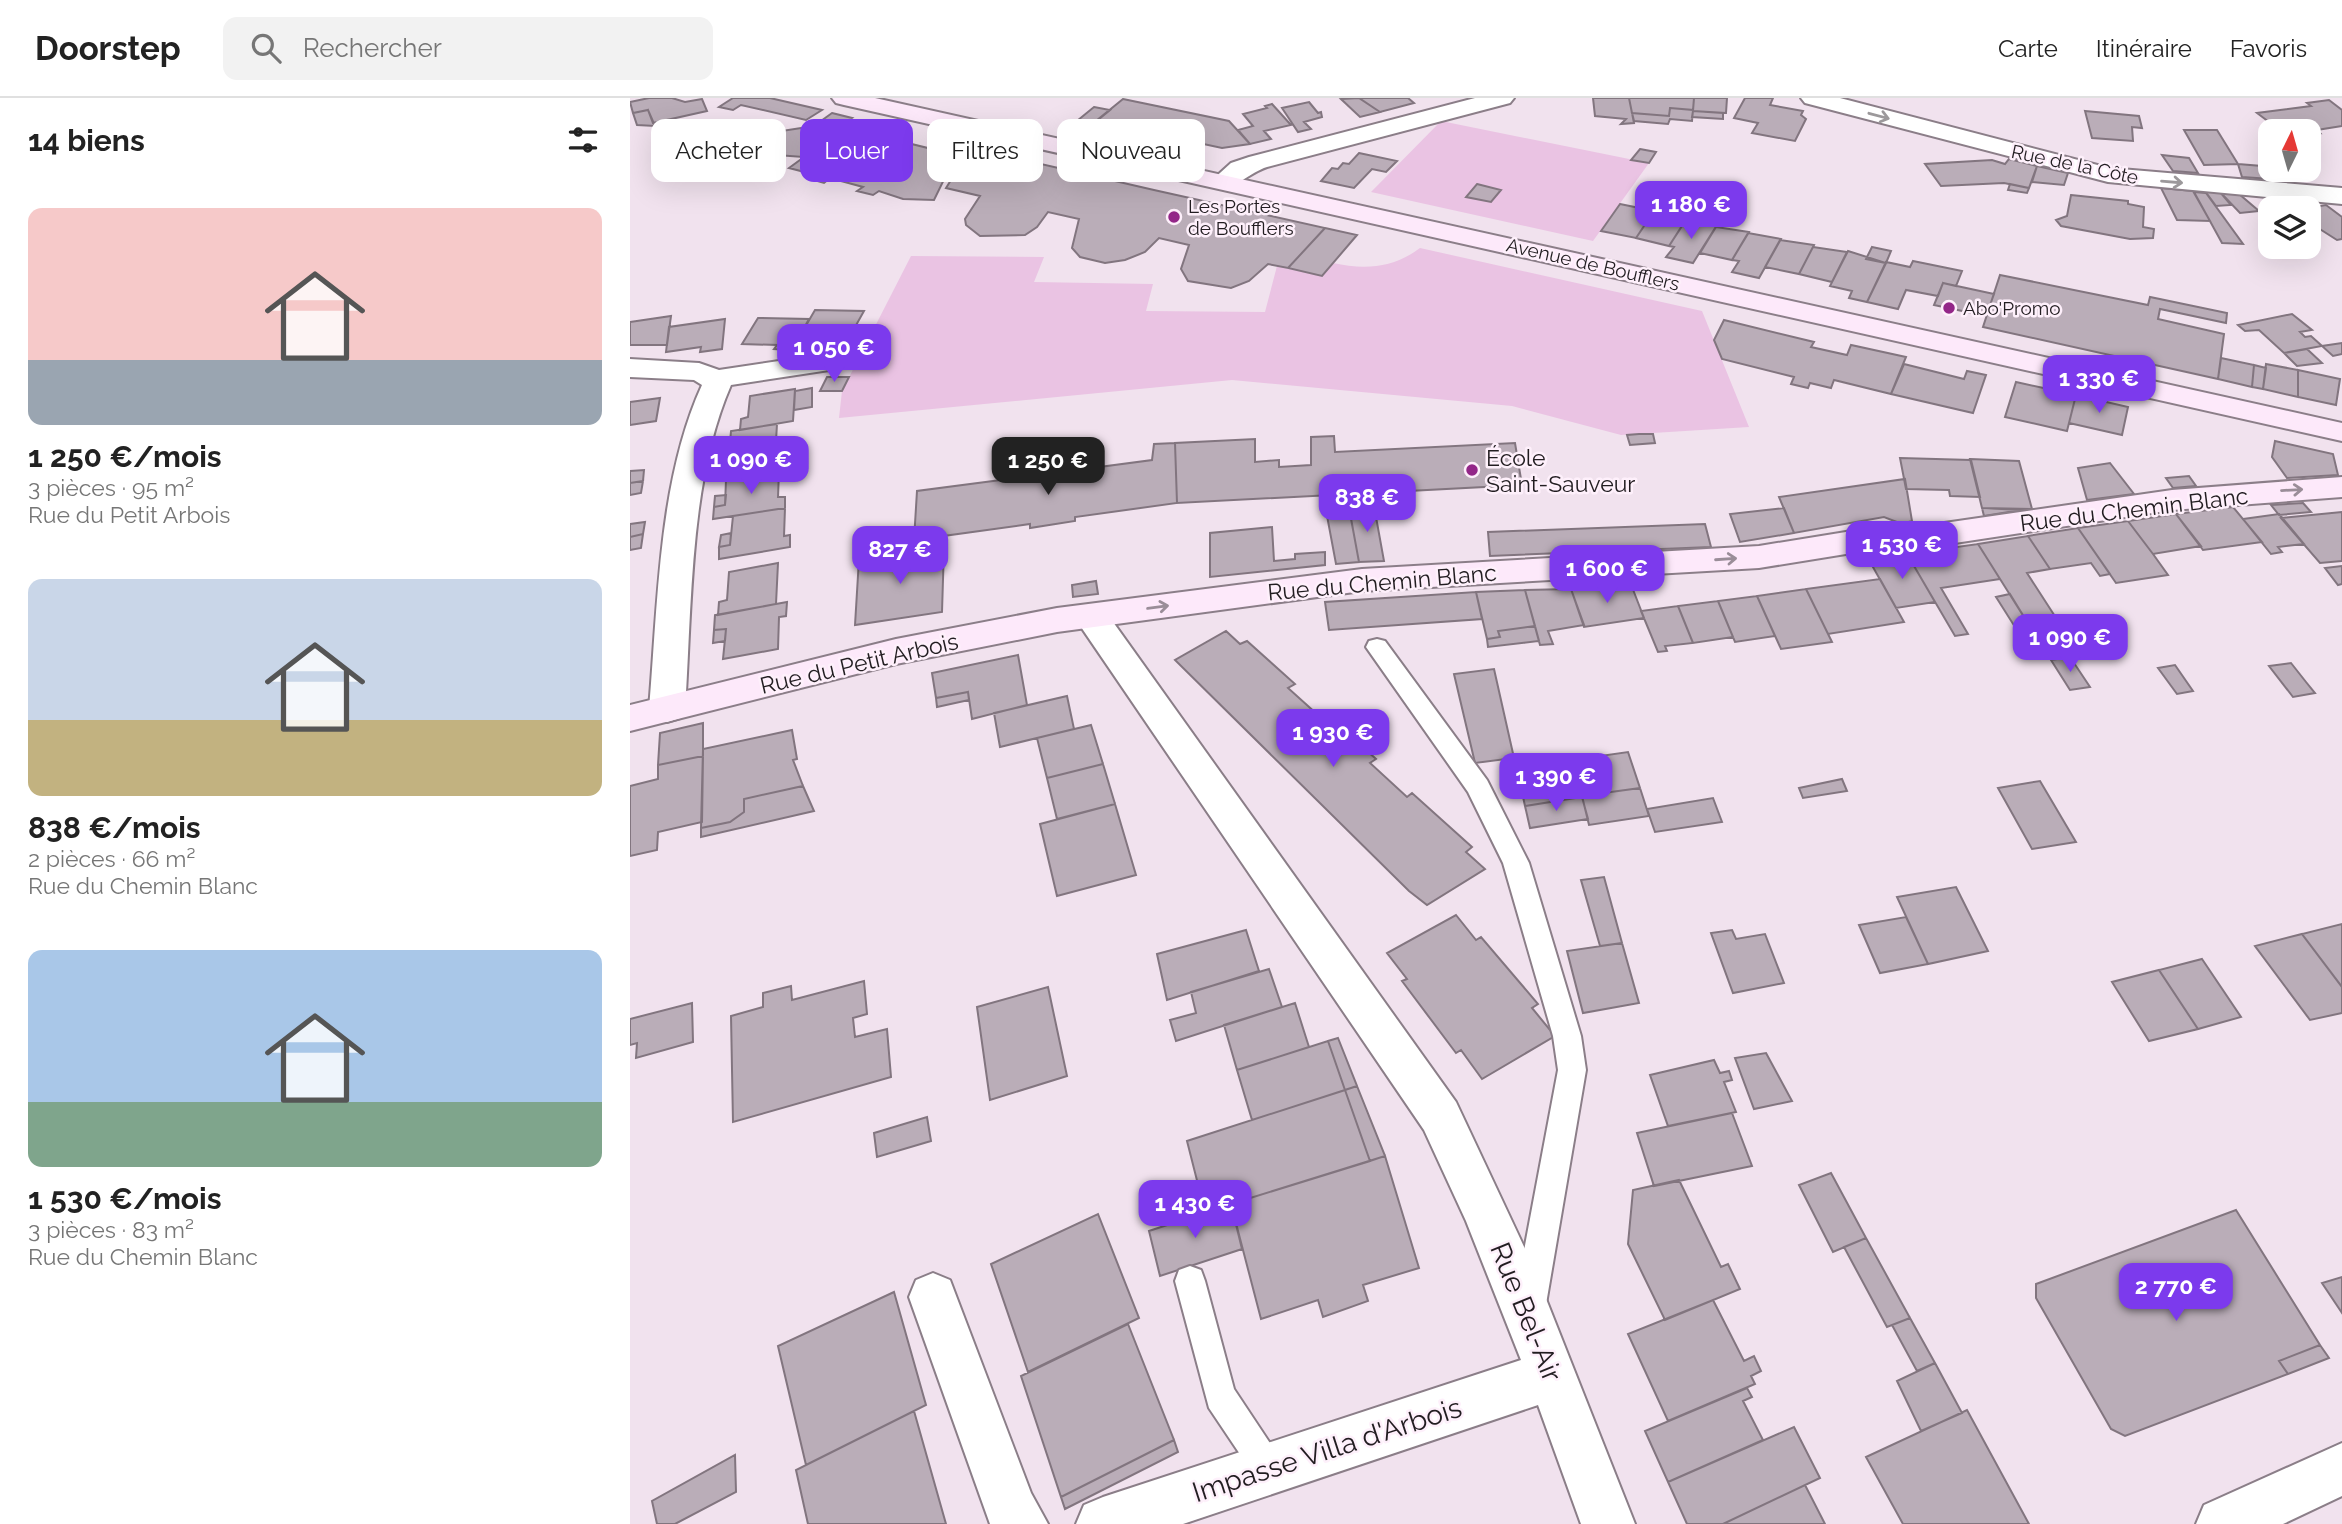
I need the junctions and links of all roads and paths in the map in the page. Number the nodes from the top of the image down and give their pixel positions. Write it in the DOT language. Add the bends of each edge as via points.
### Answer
graph roads {
  1 [pos="844,98"];
  2 [pos="1502,98"];
  3 [pos="1813,98"];
  4 [pos="1223,182"];
  5 [pos="2342,196"];
  6 [pos="859,358"];
  7 [pos="630,368"];
  8 [pos="716,379"];
  9 [pos="2342,432"];
  10 [pos="2342,487"];
  11 [pos="1091,616"];
  12 [pos="1377,647"];
  13 [pos="667,709"];
  14 [pos="630,718"];
  15 [pos="1189,1281"];
  16 [pos="933,1297"];
  17 [pos="1528,1315"];
  18 [pos="1551,1375"];
  19 [pos="1270,1469"];
  20 [pos="2342,1469"];
  21 [pos="1021,1524"];
  22 [pos="1103,1524"];
  23 [pos="1608,1524"];
  24 [pos="2223,1524"];
  1 -- 4 [label="street, Avenue de Boufflers"];
  2 -- 4 [label="street" via="1258,162 1240,168"];
  3 -- 5 [label="street, Rue de la Côte, one-way" via="2108,175"];
  4 -- 9 [label="street, Avenue de Boufflers"];
  6 -- 8 [label="street"];
  7 -- 8 [label="street" via="699,372"];
  8 -- 13 [label="street" via="692,454"];
  11 -- 10 [label="street, Rue du Chemin Blanc, one-way" via="1411,576 1759,557 2172,500"];
  11 -- 13 [label="street, Rue du Petit Arbois" via="1019,625"];
  11 -- 17 [label="street, Rue Bel-Air" via="1433,1105 1467,1168"];
  12 -- 17 [label="lane" via="1478,787 1516,863 1567,1036 1572,1070"];
  13 -- 14 [label="street, Rue du Petit Arbois"];
  15 -- 19 [label="lane" via="1220,1397"];
  16 -- 21 [label="street" via="1011,1510"];
  17 -- 18 [label="street, Rue Bel-Air"];
  18 -- 19 [label="street, Impasse Villa d'Arbois"];
  18 -- 23 [label="street, Rue Bel-Air"];
  19 -- 22 [label="street, Impasse Villa d'Arbois"];
  20 -- 24 [label="street"];
}
